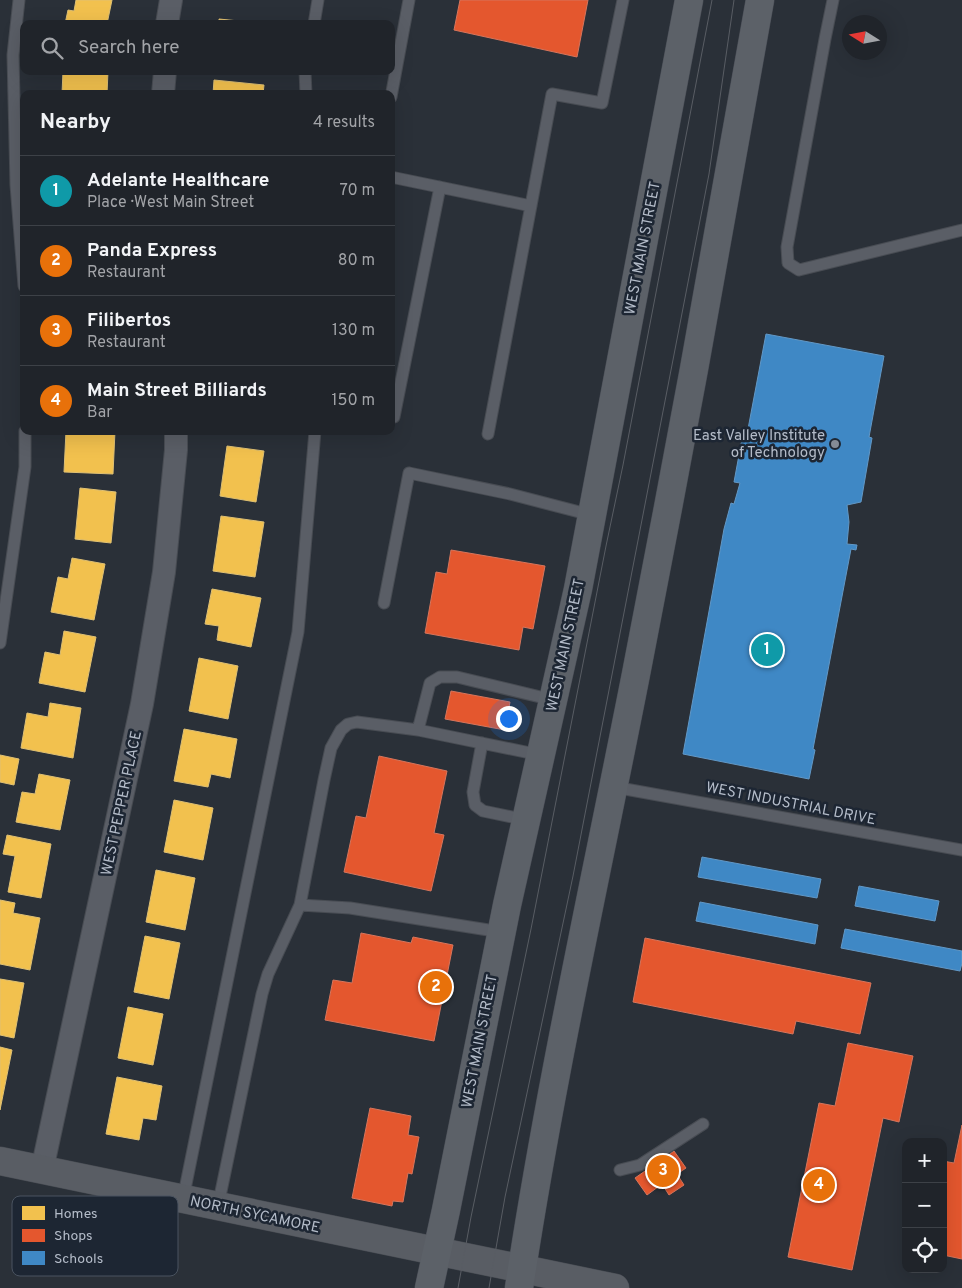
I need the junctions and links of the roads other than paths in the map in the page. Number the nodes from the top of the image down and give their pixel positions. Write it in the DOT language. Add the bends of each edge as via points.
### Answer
graph roads {
  1 [pos="19,0"];
  2 [pos="171,0"];
  3 [pos="318,0"];
  4 [pos="409,0"];
  5 [pos="623,0"];
  6 [pos="689,0"];
  7 [pos="760,0"];
  8 [pos="833,0"];
  9 [pos="168,20"];
  10 [pos="315,20"];
  11 [pos="165,75"];
  12 [pos="305,75"];
  13 [pos="395,75"];
  14 [pos="395,75"];
  15 [pos="163,90"];
  16 [pos="306,90"];
  17 [pos="392,90"];
  18 [pos="395,178"];
  19 [pos="440,187"];
  20 [pos="531,206"];
  21 [pos="962,230"];
  22 [pos="20,235"];
  23 [pos="395,412"];
  24 [pos="488,434"];
  25 [pos="26,435"];
  26 [pos="176,435"];
  27 [pos="315,435"];
  28 [pos="591,515"];
  29 [pos="384,603"];
  30 [pos="0,643"];
  31 [pos="553,700"];
  32 [pos="418,730"];
  33 [pos="482,743"];
  34 [pos="540,755"];
  35 [pos="614,786"];
  36 [pos="526,820"];
  37 [pos="962,850"];
  38 [pos="300,906"];
  39 [pos="501,932"];
  40 [pos="703,1124"];
  41 [pos="0,1161"];
  42 [pos="42,1170"];
  43 [pos="620,1170"];
  44 [pos="168,1196"];
  45 [pos="178,1198"];
  46 [pos="183,1199"];
  47 [pos="218,1206"];
  48 [pos="436,1252"];
  49 [pos="520,1279"];
  50 [pos="428,1288"];
  51 [pos="615,1288"];
  1 -- 22 [label="lane" via="12,55"];
  2 -- 9 [label="street"];
  3 -- 10 [label="lane"];
  4 -- 14 [label="lane"];
  5 -- 20 [label="lane" via="602,103 552,94"];
  6 -- 28 [label="main road, WEST MAIN STREET"];
  7 -- 35 [label="main road"];
  8 -- 21 [label="lane" via="786,248 788,263 799,270"];
  11 -- 15 [label="street"];
  12 -- 16 [label="lane"];
  13 -- 17 [label="lane"];
  18 -- 19 [label="lane"];
  19 -- 20 [label="lane"];
  19 -- 23 [label="lane"];
  20 -- 24 [label="lane"];
  25 -- 30 [label="lane" via="25,467"];
  26 -- 42 [label="street, WEST PEPPER PLACE" via="164,572 142,704"];
  27 -- 46 [label="lane" via="298,632"];
  28 -- 29 [label="lane" via="510,494 409,474"];
  28 -- 31 [label="main road, WEST MAIN STREET"];
  31 -- 32 [label="lane" via="456,677 440,677 430,683"];
  31 -- 34 [label="main road, WEST MAIN STREET"];
  32 -- 33 [label="lane"];
  32 -- 38 [label="lane" via="358,722 341,730 331,748"];
  33 -- 34 [label="lane"];
  33 -- 36 [label="lane" via="473,792 474,805 483,811"];
  34 -- 36 [label="main road, WEST MAIN STREET"];
  35 -- 37 [label="lane, WEST INDUSTRIAL DRIVE"];
  35 -- 49 [label="main road" via="562,1038"];
  36 -- 39 [label="main road, WEST MAIN STREET"];
  38 -- 39 [label="lane" via="350,908"];
  38 -- 47 [label="lane" via="264,987"];
  39 -- 48 [label="main road, WEST MAIN STREET"];
  40 -- 43 [label="lane" via="640,1165"];
  41 -- 42 [label="street, NORTH SYCAMORE"];
  42 -- 44 [label="street, NORTH SYCAMORE"];
  45 -- 46 [label="street, NORTH SYCAMORE"];
  46 -- 47 [label="street, NORTH SYCAMORE"];
  47 -- 48 [label="street, NORTH SYCAMORE"];
  48 -- 49 [label="street, NORTH SYCAMORE" via="480,1261"];
  48 -- 50 [label="main road, WEST MAIN STREET"];
  49 -- 51 [label="street, NORTH SYCAMORE"];
}
